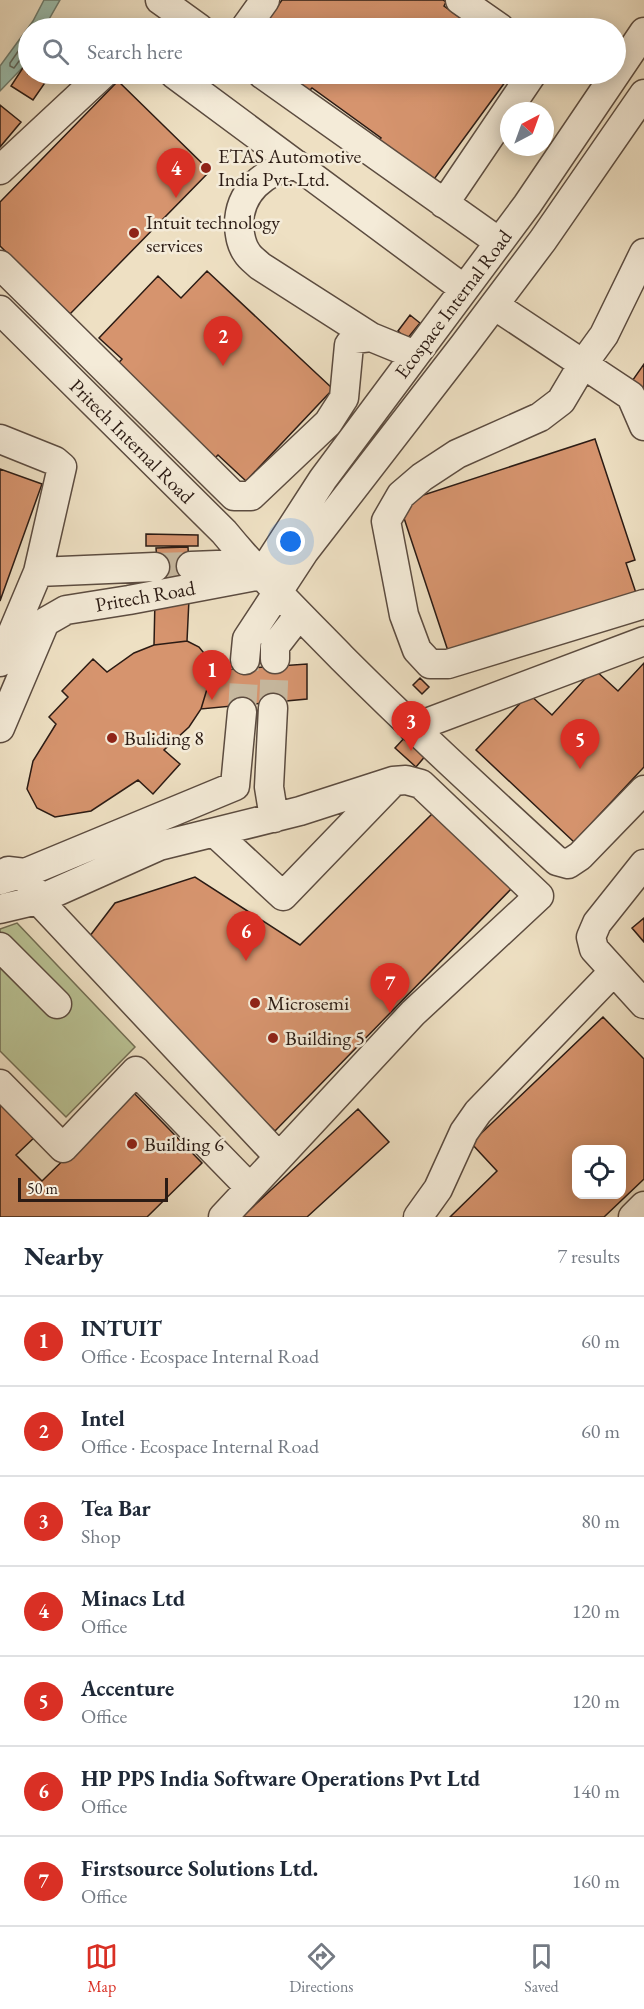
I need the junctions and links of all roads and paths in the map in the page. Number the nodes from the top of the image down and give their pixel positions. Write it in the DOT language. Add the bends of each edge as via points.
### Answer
graph roads {
  1 [pos="159,0"];
  2 [pos="265,0"];
  3 [pos="460,0"];
  4 [pos="185,18"];
  5 [pos="252,18"];
  6 [pos="486,18"];
  7 [pos="644,32"];
  8 [pos="626,58"];
  9 [pos="92,84"];
  10 [pos="187,84"];
  11 [pos="276,84"];
  12 [pos="525,84"];
  13 [pos="609,84"];
  14 [pos="639,111"];
  15 [pos="572,138"];
  16 [pos="600,158"];
  17 [pos="296,165"];
  18 [pos="0,170"];
  19 [pos="444,204"];
  20 [pos="499,242"];
  21 [pos="644,253"];
  22 [pos="0,266"];
  23 [pos="464,289"];
  24 [pos="494,305"];
  25 [pos="0,310"];
  26 [pos="438,325"];
  27 [pos="371,337"];
  28 [pos="464,345"];
  29 [pos="415,355"];
  30 [pos="583,364"];
  31 [pos="638,401"];
  32 [pos="644,426"];
  33 [pos="0,439"];
  34 [pos="323,479"];
  35 [pos="346,497"];
  36 [pos="295,544"];
  37 [pos="191,566"];
  38 [pos="155,567"];
  39 [pos="38,572"];
  40 [pos="262,577"];
  41 [pos="644,604"];
  42 [pos="299,615"];
  43 [pos="644,641"];
  44 [pos="274,659"];
  45 [pos="245,660"];
  46 [pos="0,662"];
  47 [pos="273,708"];
  48 [pos="242,712"];
  49 [pos="0,728"];
  50 [pos="413,728"];
  51 [pos="393,781"];
  52 [pos="644,790"];
  53 [pos="274,818"];
  54 [pos="215,833"];
  55 [pos="644,864"];
  56 [pos="8,874"];
  57 [pos="38,900"];
  58 [pos="0,909"];
  59 [pos="0,947"];
  60 [pos="0,968"];
  61 [pos="614,971"];
  62 [pos="644,1004"];
  63 [pos="0,1084"];
  64 [pos="279,1157"];
  65 [pos="250,1188"];
  66 [pos="644,1206"];
  67 [pos="223,1217"];
  68 [pos="418,1217"];
  69 [pos="633,1217"];
  1 -- 4 [label="street"];
  2 -- 5 [label="street"];
  3 -- 6 [label="street"];
  7 -- 8 [label="street, Ecospace Internal Road"];
  9 -- 18 [label="street"];
  10 -- 17 [label="street"];
  11 -- 19 [label="street"];
  12 -- 19 [label="street"];
  13 -- 15 [label="street, Ecospace Internal Road"];
  14 -- 16 [label="street, Ecospace Internal Road"];
  15 -- 16 [label="street"];
  15 -- 20 [label="street, Ecospace Internal Road"];
  16 -- 24 [label="street, Ecospace Internal Road"];
  17 -- 23 [label="street"];
  17 -- 27 [label="street" via="280,168 257,181 249,191 239,217 240,239 247,254 260,266"];
  19 -- 20 [label="street"];
  20 -- 23 [label="street, Ecospace Internal Road"];
  21 -- 30 [label="street" via="604,335"];
  22 -- 27 [label="street" via="234,496 251,496 328,423 344,398 349,345 354,339"];
  23 -- 26 [label="street, Ecospace Internal Road"];
  24 -- 28 [label="street, Ecospace Internal Road"];
  24 -- 30 [label="street"];
  25 -- 40 [label="street, Pritech Internal Road" via="224,532"];
  26 -- 28 [label="street"];
  26 -- 29 [label="street, Ecospace Internal Road"];
  27 -- 29 [label="street"];
  28 -- 35 [label="street, Ecospace Internal Road"];
  29 -- 34 [label="street, Ecospace Internal Road"];
  30 -- 31 [label="street"];
  30 -- 41 [label="street" via="561,400 540,417 457,454 401,495 386,521 404,615 417,650 430,664 448,664"];
  31 -- 32 [label="street"];
  33 -- 39 [label="street" via="62,466"];
  34 -- 35 [label="street"];
  34 -- 36 [label="street, Ecospace Internal Road"];
  35 -- 36 [label="street, Ecospace Internal Road"];
  36 -- 40 [label="street, Ecospace Internal Road"];
  37 -- 40 [label="street"];
  38 -- 39 [label="street"];
  39 -- 46 [label="street"];
  40 -- 42 [label="street, Pritech Internal Road"];
  40 -- 45 [label="street"];
  40 -- 49 [label="street, Pritech Road" via="66,610 45,622"];
  42 -- 44 [label="street" via="275,646"];
  42 -- 50 [label="street, Pritech Internal Road"];
  43 -- 50 [label="street"];
  47 -- 53 [label="street" via="269,787"];
  48 -- 56 [label="street" via="235,786"];
  50 -- 52 [label="street, Pritech Internal Road" via="557,861 567,864 580,856"];
  51 -- 53 [label="street"];
  51 -- 54 [label="street" via="283,896"];
  51 -- 64 [label="street" via="421,784 539,896 413,1013"];
  53 -- 54 [label="street"];
  54 -- 57 [label="street" via="159,846"];
  55 -- 61 [label="street" via="597,923 591,937 594,949"];
  56 -- 57 [label="street"];
  57 -- 58 [label="street"];
  57 -- 64 [label="street"];
  59 -- 60 [label="street" via="53,1011"];
  61 -- 62 [label="street"];
  61 -- 68 [label="street" via="478,1112 464,1132 438,1189"];
  63 -- 65 [label="street" via="63,1148 136,1071"];
  64 -- 65 [label="street"];
  65 -- 67 [label="street"];
  66 -- 69 [label="street"];
}
